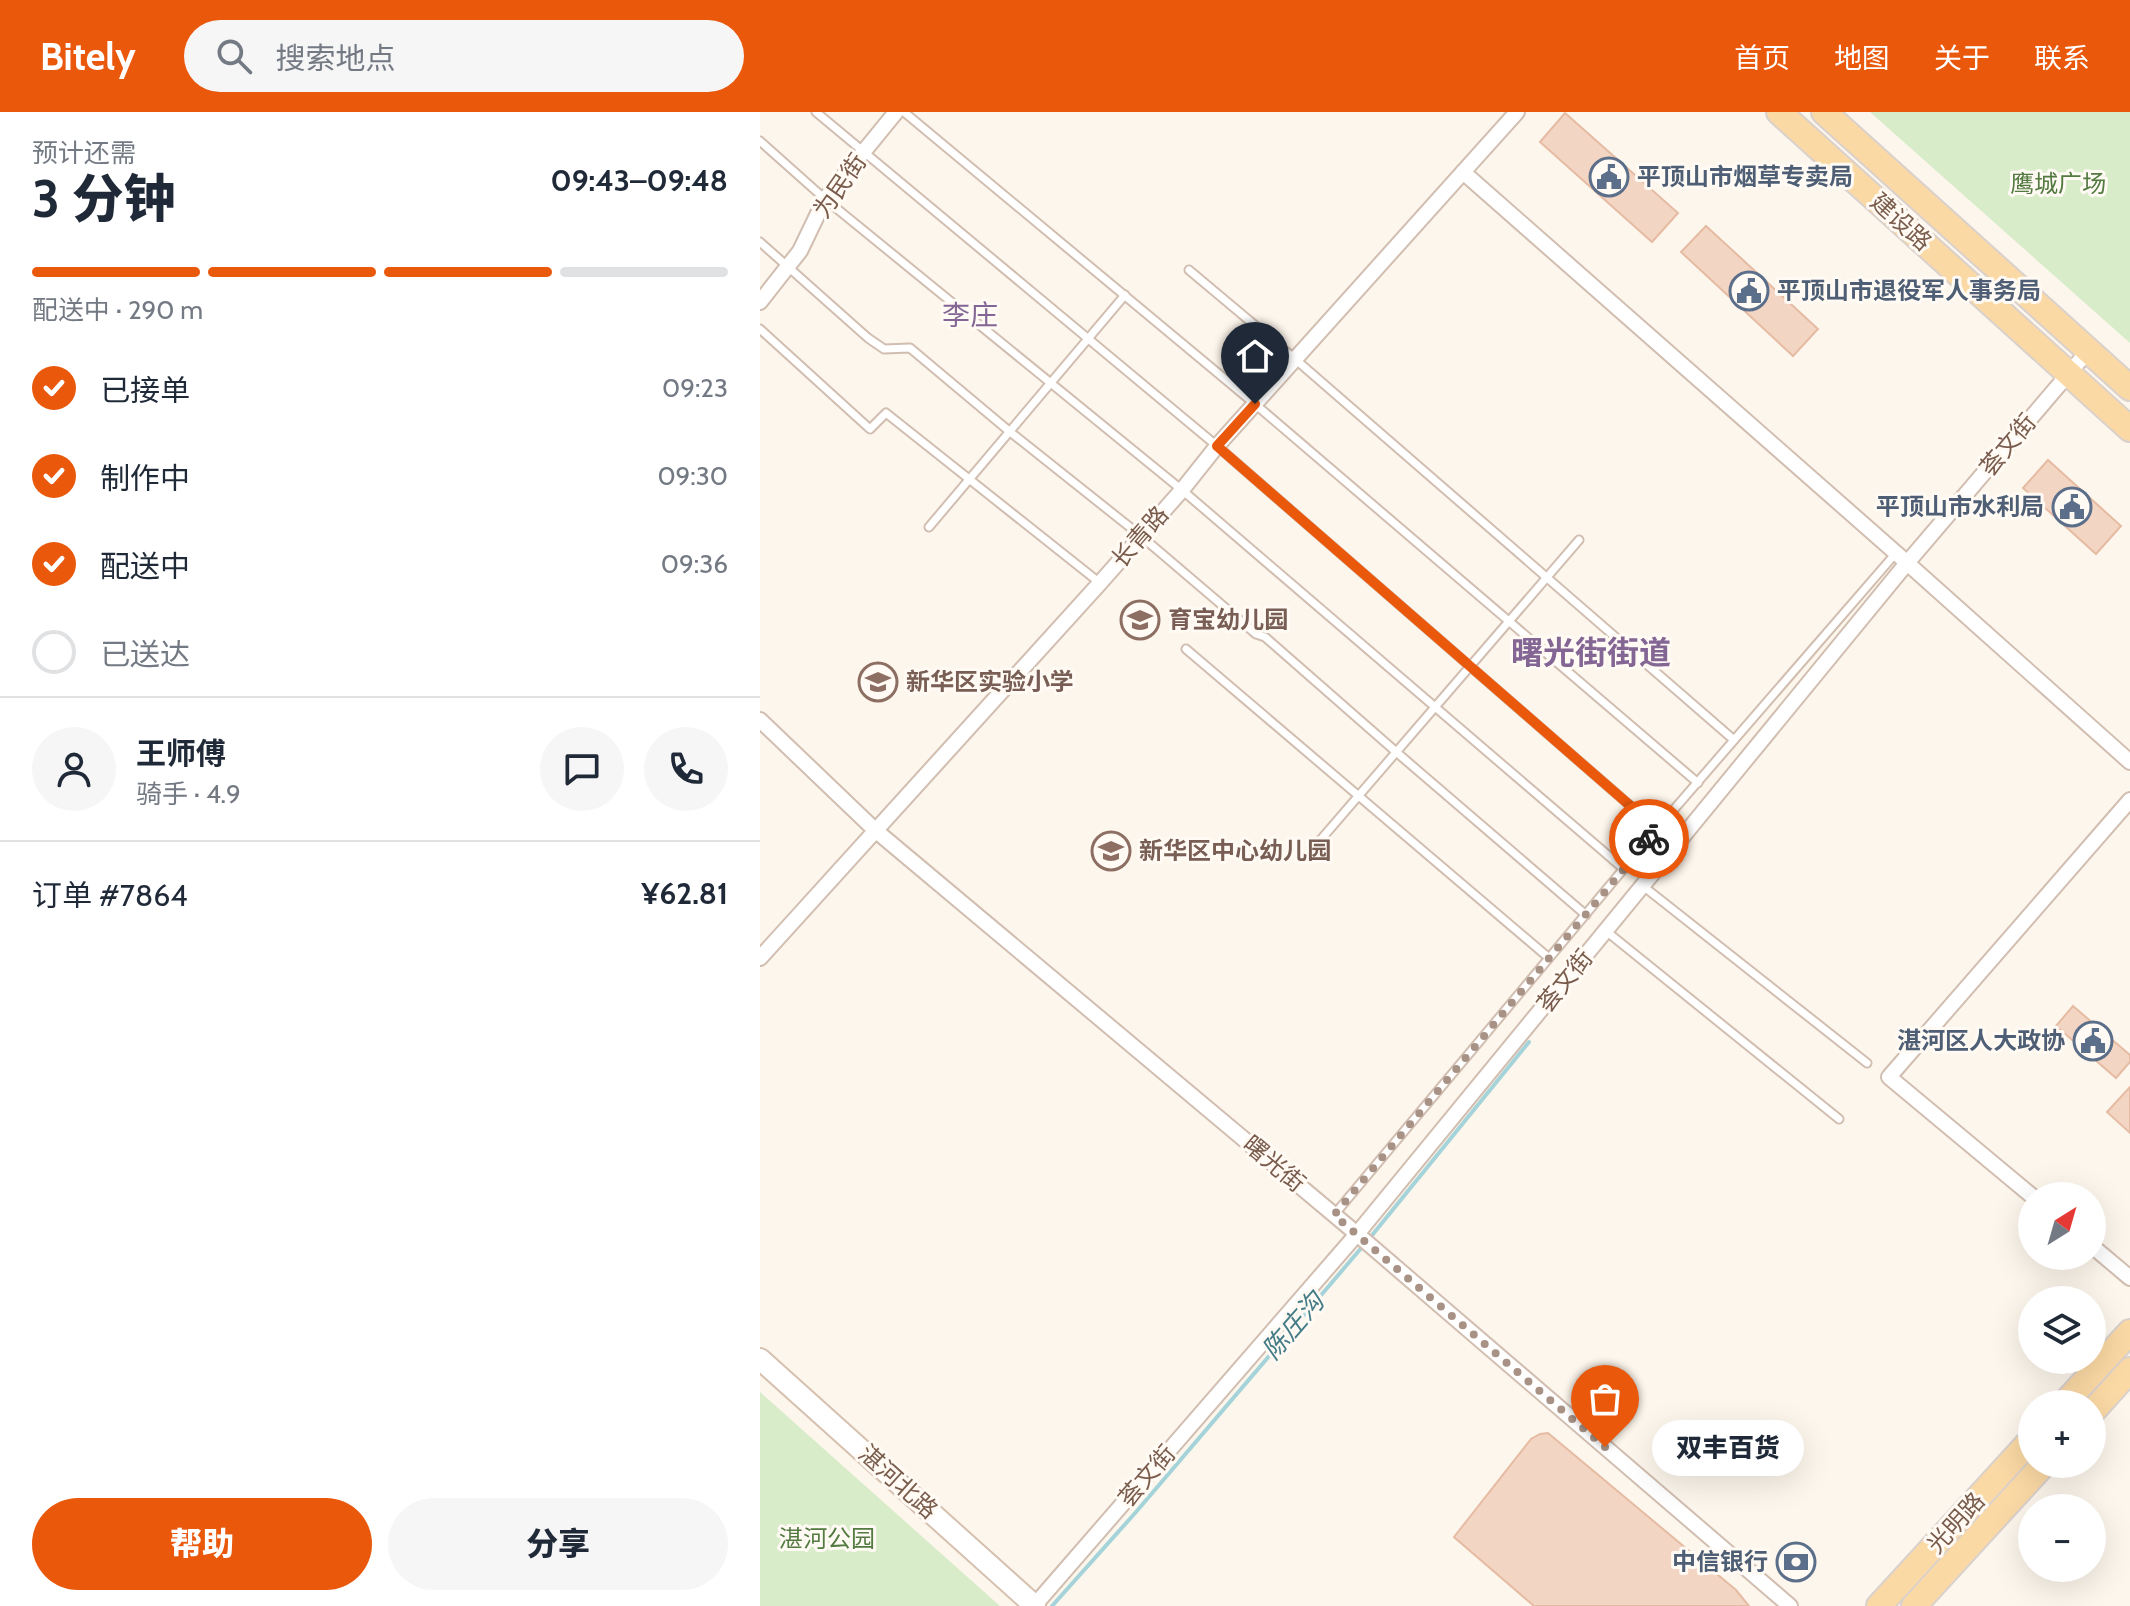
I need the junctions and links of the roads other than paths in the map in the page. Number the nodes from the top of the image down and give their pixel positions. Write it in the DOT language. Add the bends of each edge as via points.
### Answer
graph roads {
  1 [pos="816,112"];
  2 [pos="896,112"];
  3 [pos="904,112"];
  4 [pos="1517,112"];
  5 [pos="1779,112"];
  6 [pos="1824,112"];
  7 [pos="760,141"];
  8 [pos="864,152"];
  9 [pos="1463,172"];
  10 [pos="825,199"];
  11 [pos="760,242"];
  12 [pos="787,267"];
  13 [pos="1189,270"];
  14 [pos="1125,295"];
  15 [pos="760,302"];
  16 [pos="760,329"];
  17 [pos="1089,338"];
  18 [pos="2088,351"];
  19 [pos="1295,359"];
  20 [pos="2069,373"];
  21 [pos="1051,383"];
  22 [pos="2130,388"];
  23 [pos="1255,404"];
  24 [pos="2130,429"];
  25 [pos="1009,431"];
  26 [pos="1217,446"];
  27 [pos="969,479"];
  28 [pos="1182,490"];
  29 [pos="929,527"];
  30 [pos="1141,536"];
  31 [pos="1579,540"];
  32 [pos="1902,558"];
  33 [pos="1547,578"];
  34 [pos="1100,583"];
  35 [pos="1509,621"];
  36 [pos="1186,649"];
  37 [pos="1470,666"];
  38 [pos="1435,707"];
  39 [pos="760,720"];
  40 [pos="1734,740"];
  41 [pos="1396,752"];
  42 [pos="2130,762"];
  43 [pos="1698,783"];
  44 [pos="1359,796"];
  45 [pos="2130,800"];
  46 [pos="1657,829"];
  47 [pos="875,830"];
  48 [pos="1317,844"];
  49 [pos="1624,869"];
  50 [pos="1643,886"];
  51 [pos="1586,915"];
  52 [pos="1606,931"];
  53 [pos="760,958"];
  54 [pos="1549,958"];
  55 [pos="1867,1063"];
  56 [pos="1839,1119"];
  57 [pos="2018,1184"];
  58 [pos="1334,1215"];
  59 [pos="1365,1240"];
  60 [pos="2106,1258"];
  61 [pos="2130,1278"];
  62 [pos="2130,1332"];
  63 [pos="760,1359"];
  64 [pos="2130,1370"];
  65 [pos="2077,1390"];
  66 [pos="2106,1397"];
  67 [pos="2018,1454"];
  68 [pos="2031,1478"];
  69 [pos="1035,1606"];
  70 [pos="1790,1606"];
  71 [pos="1879,1606"];
  72 [pos="1914,1606"];
  1 -- 8 [label="lane"];
  2 -- 8 [label="street, 为民街"];
  3 -- 14 [label="lane"];
  4 -- 9 [label="street, 长青路"];
  5 -- 20 [label="main road, 建设路"];
  6 -- 18 [label="main road, 建设路"];
  7 -- 10 [label="lane"];
  8 -- 10 [label="street, 为民街"];
  8 -- 17 [label="lane"];
  9 -- 19 [label="street, 长青路"];
  9 -- 32 [label="street"];
  10 -- 12 [label="street, 为民街"];
  10 -- 21 [label="lane"];
  11 -- 12 [label="lane"];
  12 -- 15 [label="street, 为民街"];
  12 -- 25 [label="lane" via="868,338 884,349 910,348"];
  13 -- 19 [label="lane"];
  14 -- 17 [label="lane"];
  14 -- 23 [label="lane"];
  16 -- 27 [label="lane" via="870,429 886,413"];
  17 -- 21 [label="lane"];
  17 -- 26 [label="lane"];
  18 -- 20 [label="street, 荟文街"];
  18 -- 22 [label="main road, 建设路"];
  19 -- 23 [label="street, 长青路"];
  19 -- 33 [label="lane"];
  20 -- 24 [label="main road, 建设路"];
  20 -- 32 [label="street, 荟文街"];
  21 -- 25 [label="lane"];
  21 -- 28 [label="lane"];
  23 -- 26 [label="street, 长青路"];
  23 -- 35 [label="lane"];
  25 -- 27 [label="lane"];
  25 -- 30 [label="lane"];
  26 -- 28 [label="street, 长青路"];
  26 -- 37 [label="lane"];
  27 -- 29 [label="lane"];
  27 -- 34 [label="lane"];
  28 -- 30 [label="street, 长青路"];
  28 -- 38 [label="lane"];
  30 -- 34 [label="street, 长青路"];
  30 -- 41 [label="lane"];
  31 -- 33 [label="lane"];
  32 -- 40 [label="lane"];
  32 -- 42 [label="street"];
  32 -- 50 [label="street, 荟文街"];
  33 -- 35 [label="lane"];
  33 -- 40 [label="lane"];
  34 -- 47 [label="street, 长青路"];
  35 -- 37 [label="lane"];
  35 -- 43 [label="lane"];
  36 -- 44 [label="lane"];
  37 -- 38 [label="lane"];
  37 -- 46 [label="lane"];
  38 -- 41 [label="lane"];
  38 -- 49 [label="lane"];
  39 -- 47 [label="street, 曙光街"];
  40 -- 43 [label="lane"];
  41 -- 44 [label="lane"];
  41 -- 51 [label="lane"];
  43 -- 46 [label="lane"];
  44 -- 48 [label="lane"];
  44 -- 54 [label="lane"];
  45 -- 57 [label="street" via="1889,1077"];
  46 -- 49 [label="lane"];
  47 -- 53 [label="street, 长青路"];
  47 -- 58 [label="street, 曙光街"];
  49 -- 51 [label="lane"];
  50 -- 52 [label="street, 荟文街"];
  50 -- 55 [label="lane"];
  51 -- 54 [label="lane"];
  52 -- 56 [label="lane"];
  52 -- 59 [label="street, 荟文街"];
  54 -- 58 [label="lane"];
  58 -- 59 [label="street, 曙光街"];
  59 -- 69 [label="street, 荟文街"];
  59 -- 70 [label="street, 曙光街"];
  60 -- 61 [label="street"];
  62 -- 65 [label="main road"];
  63 -- 69 [label="street, 湛河北路"];
  64 -- 66 [label="main road"];
  67 -- 71 [label="main road, 光明路"];
  68 -- 72 [label="main road, 光明路"];
}
